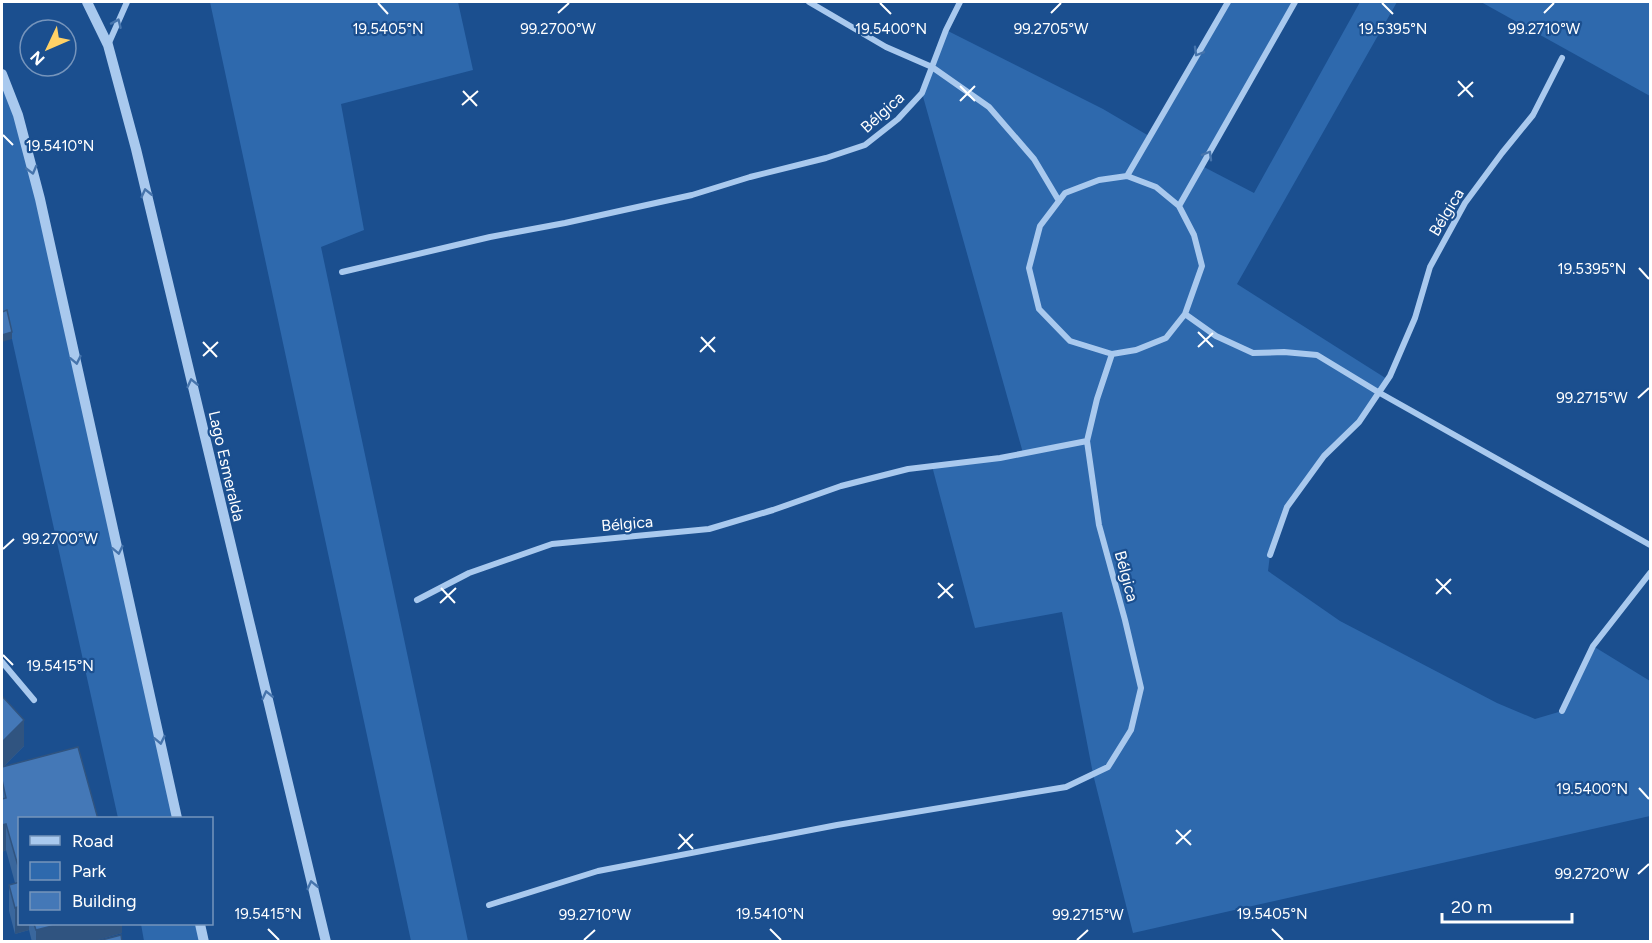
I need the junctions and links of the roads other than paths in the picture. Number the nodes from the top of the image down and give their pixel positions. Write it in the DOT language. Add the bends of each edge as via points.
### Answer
graph roads {
  1 [pos="87,2"];
  2 [pos="127,2"];
  3 [pos="809,2"];
  4 [pos="960,2"];
  5 [pos="1228,2"];
  6 [pos="1295,2"];
  7 [pos="108,45"];
  8 [pos="1562,58"];
  9 [pos="932,67"];
  10 [pos="2,74"];
  11 [pos="1127,176"];
  12 [pos="1059,201"];
  13 [pos="1179,206"];
  14 [pos="342,272"];
  15 [pos="1185,314"];
  16 [pos="1112,354"];
  17 [pos="1378,392"];
  18 [pos="1087,441"];
  19 [pos="1650,545"];
  20 [pos="1270,555"];
  21 [pos="1650,573"];
  22 [pos="417,600"];
  23 [pos="2,662"];
  24 [pos="34,700"];
  25 [pos="1562,711"];
  26 [pos="177,817"];
  27 [pos="489,905"];
  28 [pos="200,925"];
  29 [pos="204,942"];
  30 [pos="326,942"];
  1 -- 7 [label="street, Lago Esmeralda"];
  7 -- 2 [label="street, one-way"];
  3 -- 9 [label="street" via="886,47"];
  4 -- 9 [label="street, Bélgica"];
  5 -- 11 [label="street, one-way"];
  13 -- 6 [label="street, one-way"];
  30 -- 7 [label="street, Lago Esmeralda, one-way"];
  8 -- 17 [label="street, Bélgica" via="1533,115 1465,203 1430,267 1415,318"];
  9 -- 12 [label="street" via="989,107 1034,159"];
  9 -- 14 [label="street, Bélgica" via="922,93 898,119 865,145 692,195"];
  10 -- 26 [label="street, one-way" via="18,115 40,199"];
  11 -- 12 [label="street" via="1099,180 1065,193"];
  11 -- 13 [label="street" via="1156,187"];
  12 -- 16 [label="street" via="1040,226 1029,267 1039,309 1070,341"];
  13 -- 15 [label="street" via="1194,235 1202,266"];
  15 -- 16 [label="street" via="1166,338"];
  15 -- 17 [label="street" via="1216,336 1253,353 1317,355"];
  16 -- 18 [label="street"];
  17 -- 19 [label="street"];
  17 -- 20 [label="street, Bélgica" via="1359,422 1324,456 1287,507"];
  18 -- 22 [label="street, Bélgica" via="1000,458 908,469 841,486 709,529 552,544 469,573"];
  18 -- 27 [label="street, Bélgica" via="1099,525 1141,688 1131,730 1108,767 1066,787 837,825 598,871"];
  21 -- 25 [label="street" via="1593,645"];
  23 -- 24 [label="street"];
  28 -- 29 [label="street"];
}
